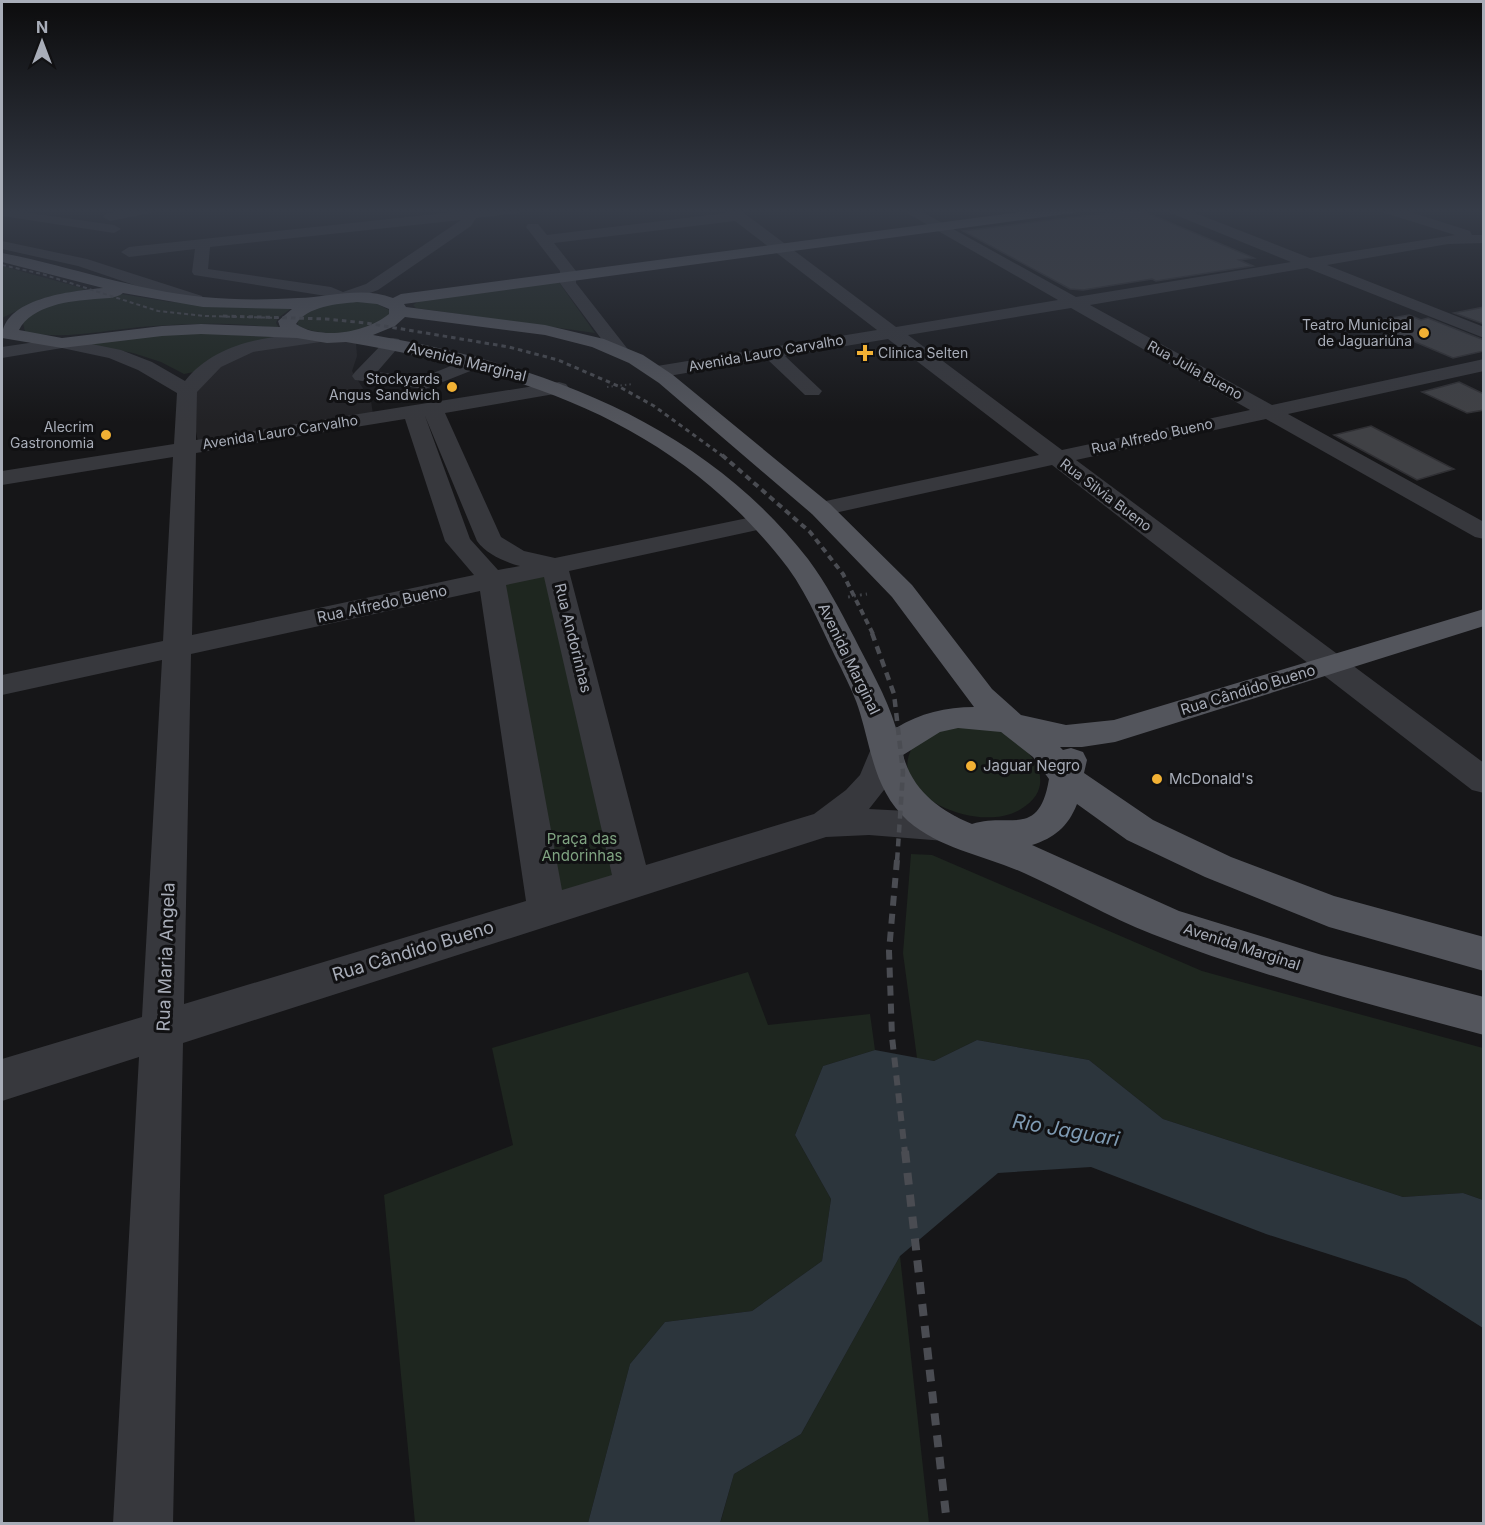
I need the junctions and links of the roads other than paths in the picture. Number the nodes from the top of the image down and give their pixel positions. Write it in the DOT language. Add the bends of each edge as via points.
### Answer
graph roads {
  1 [pos="95,280"];
  2 [pos="135,280"];
  3 [pos="148,280"];
  4 [pos="256,280"];
  5 [pos="382,280"];
  6 [pos="408,280"];
  7 [pos="542,280"];
  8 [pos="568,280"];
  9 [pos="824,280"];
  10 [pos="1034,280"];
  11 [pos="1209,280"];
  12 [pos="1353,280"];
  13 [pos="164,290"];
  14 [pos="135,291"];
  15 [pos="342,298"];
  16 [pos="196,300"];
  17 [pos="321,302"];
  18 [pos="1074,303"];
  19 [pos="393,304"];
  20 [pos="892,332"];
  21 [pos="297,333"];
  22 [pos="1484,333"];
  23 [pos="4,334"];
  24 [pos="333,337"];
  25 [pos="62,343"];
  26 [pos="393,344"];
  27 [pos="2,352"];
  28 [pos="621,352"];
  29 [pos="770,352"];
  30 [pos="476,362"];
  31 [pos="1484,364"];
  32 [pos="1461,369"];
  33 [pos="661,375"];
  34 [pos="1484,379"];
  35 [pos="188,391"];
  36 [pos="568,391"];
  37 [pos="812,391"];
  38 [pos="423,410"];
  39 [pos="1268,411"];
  40 [pos="186,448"];
  41 [pos="1056,457"];
  42 [pos="2,478"];
  43 [pos="821,509"];
  44 [pos="762,522"];
  45 [pos="1484,532"];
  46 [pos="555,566"];
  47 [pos="492,580"];
  48 [pos="1484,617"];
  49 [pos="178,647"];
  50 [pos="1330,664"];
  51 [pos="2,685"];
  52 [pos="1010,723"];
  53 [pos="1115,731"];
  54 [pos="885,752"];
  55 [pos="1065,776"];
  56 [pos="1484,781"];
  57 [pos="826,824"];
  58 [pos="945,827"];
  59 [pos="632,883"];
  60 [pos="546,910"];
  61 [pos="1484,954"];
  62 [pos="1484,1016"];
  63 [pos="163,1029"];
  64 [pos="2,1080"];
  65 [pos="142,1524"];
  1 -- 14 [label="main road"];
  2 -- 13 [label="street"];
  3 -- 13 [label="street"];
  4 -- 15 [label="street" via="331,291"];
  5 -- 15 [label="street"];
  6 -- 19 [label="street"];
  7 -- 19 [label="main road"];
  8 -- 28 [label="street"];
  9 -- 20 [label="street, Rua Silvia Bueno"];
  10 -- 18 [label="street, Rua Julia Bueno"];
  11 -- 18 [label="street, Avenida Lauro Carvalho"];
  12 -- 22 [label="street"];
  13 -- 16 [label="street"];
  14 -- 16 [label="main road"];
  14 -- 23 [label="main road" via="91,294 45,304 16,319"];
  15 -- 17 [label="main road"];
  15 -- 19 [label="main road" via="369,297"];
  16 -- 17 [label="main road"];
  17 -- 21 [label="main road" via="301,309 288,321"];
  18 -- 20 [label="street, Avenida Lauro Carvalho"];
  18 -- 39 [label="street, Rua Julia Bueno"];
  19 -- 24 [label="main road" via="394,320 386,325"];
  19 -- 28 [label="main road" via="544,330"];
  20 -- 29 [label="street, Avenida Lauro Carvalho"];
  20 -- 41 [label="street, Rua Silvia Bueno"];
  21 -- 24 [label="main road, Avenida Marginal"];
  21 -- 25 [label="main road" via="172,330"];
  23 -- 25 [label="main road"];
  24 -- 26 [label="main road, Avenida Marginal"];
  24 -- 35 [label="street" via="260,344 235,352 198,374"];
  25 -- 27 [label="street"];
  25 -- 35 [label="street" via="114,354 145,366"];
  26 -- 30 [label="main road, Avenida Marginal"];
  26 -- 30 [label="street" via="362,375 425,383"];
  28 -- 33 [label="main road"];
  29 -- 33 [label="street, Avenida Lauro Carvalho"];
  29 -- 37 [label="street"];
  30 -- 36 [label="main road, Avenida Marginal"];
  31 -- 32 [label="street, Rua Alfredo Bueno"];
  32 -- 34 [label="street"];
  32 -- 39 [label="street, Rua Alfredo Bueno"];
  33 -- 43 [label="main road"];
  35 -- 40 [label="street, Rua Maria Angela"];
  36 -- 38 [label="street, Avenida Lauro Carvalho"];
  36 -- 44 [label="main road, Avenida Marginal" via="676,448 719,481"];
  38 -- 40 [label="street, Avenida Lauro Carvalho"];
  38 -- 46 [label="street, Rua Andorinhas" via="490,541 516,557"];
  38 -- 47 [label="street" via="458,541"];
  39 -- 41 [label="street, Rua Alfredo Bueno"];
  39 -- 45 [label="street, Rua Julia Bueno"];
  40 -- 42 [label="street, Avenida Lauro Carvalho"];
  40 -- 49 [label="street, Rua Maria Angela"];
  41 -- 43 [label="street, Rua Alfredo Bueno"];
  41 -- 50 [label="street, Rua Silvia Bueno"];
  43 -- 52 [label="main road" via="900,589 981,696"];
  44 -- 46 [label="street, Rua Alfredo Bueno"];
  44 -- 54 [label="main road, Avenida Marginal" via="797,563 823,603 876,711"];
  46 -- 47 [label="street, Rua Alfredo Bueno"];
  46 -- 59 [label="street, Rua Andorinhas"];
  47 -- 49 [label="street, Rua Alfredo Bueno"];
  47 -- 60 [label="street"];
  48 -- 50 [label="main road, Rua Cândido Bueno"];
  49 -- 51 [label="street, Rua Alfredo Bueno"];
  49 -- 63 [label="street, Rua Maria Angela"];
  50 -- 53 [label="main road, Rua Cândido Bueno"];
  50 -- 56 [label="street, Rua Silvia Bueno"];
  52 -- 53 [label="main road, Rua Cândido Bueno" via="1050,734 1083,736"];
  52 -- 54 [label="main road" via="980,717 927,723 908,732"];
  52 -- 55 [label="main road" via="1044,749"];
  53 -- 55 [label="main road" via="1071,760"];
  54 -- 57 [label="street, Rua Cândido Bueno" via="874,781"];
  54 -- 58 [label="main road, Avenida Marginal" via="891,778 922,813"];
  55 -- 58 [label="main road" via="1056,815 1039,829 1016,836"];
  55 -- 61 [label="main road" via="1140,830 1218,867 1329,911"];
  57 -- 58 [label="street, Rua Cândido Bueno" via="869,822"];
  57 -- 59 [label="street, Rua Cândido Bueno"];
  58 -- 62 [label="main road, Avenida Marginal" via="1035,862 1160,921 1282,962"];
  59 -- 60 [label="street, Rua Cândido Bueno"];
  60 -- 63 [label="street, Rua Cândido Bueno"];
  63 -- 64 [label="street, Rua Cândido Bueno"];
  63 -- 65 [label="street, Rua Maria Angela"];
}
